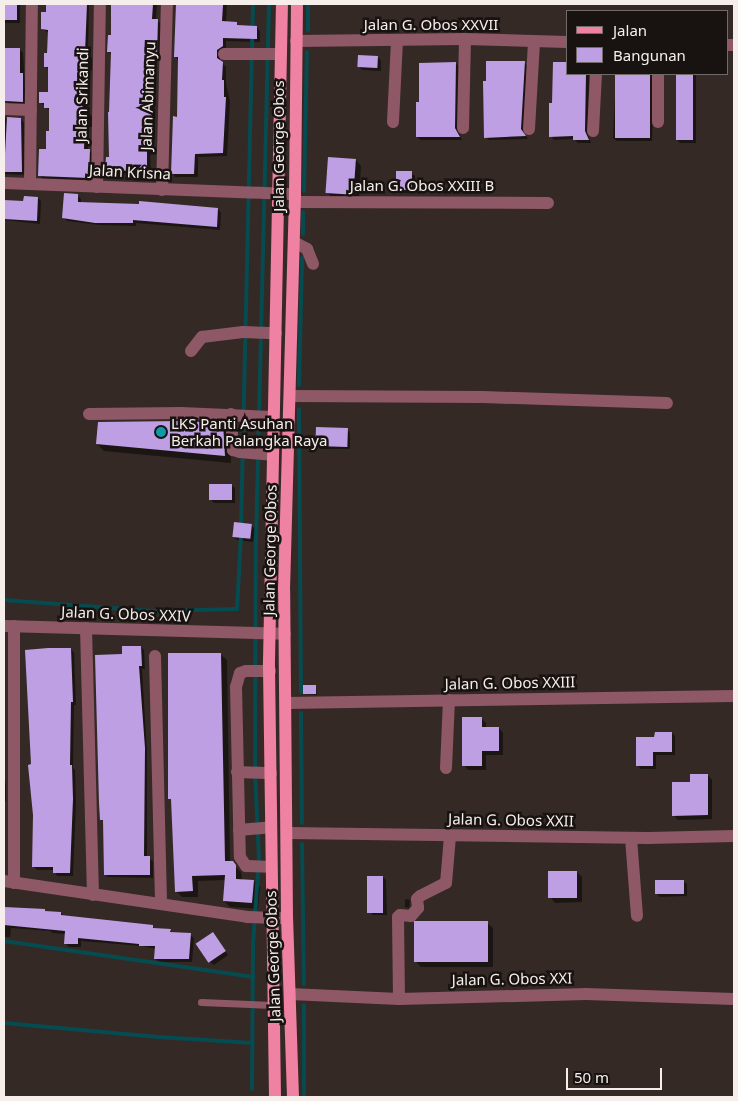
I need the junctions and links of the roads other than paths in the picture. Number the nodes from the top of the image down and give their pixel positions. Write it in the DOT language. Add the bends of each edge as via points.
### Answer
graph roads {
  1 [pos="32,4"];
  2 [pos="100,4"];
  3 [pos="167,4"];
  4 [pos="282,4"];
  5 [pos="297,4"];
  6 [pos="465,39"];
  7 [pos="296,41"];
  8 [pos="397,41"];
  9 [pos="534,42"];
  10 [pos="566,42"];
  11 [pos="273,53"];
  12 [pos="224,54"];
  13 [pos="596,75"];
  14 [pos="658,75"];
  15 [pos="4,109"];
  16 [pos="31,110"];
  17 [pos="393,122"];
  18 [pos="658,122"];
  19 [pos="463,128"];
  20 [pos="528,129"];
  21 [pos="593,130"];
  22 [pos="4,182"];
  23 [pos="30,183"];
  24 [pos="96,187"];
  25 [pos="162,190"];
  26 [pos="276,193"];
  27 [pos="295,198"];
  28 [pos="548,203"];
  29 [pos="294,242"];
  30 [pos="313,264"];
  31 [pos="267,333"];
  32 [pos="190,351"];
  33 [pos="290,396"];
  34 [pos="667,403"];
  35 [pos="89,414"];
  36 [pos="231,414"];
  37 [pos="264,417"];
  38 [pos="262,454"];
  39 [pos="9,626"];
  40 [pos="86,628"];
  41 [pos="285,634"];
  42 [pos="266,635"];
  43 [pos="155,656"];
  44 [pos="261,671"];
  45 [pos="734,696"];
  46 [pos="449,700"];
  47 [pos="287,703"];
  48 [pos="446,768"];
  49 [pos="238,772"];
  50 [pos="260,772"];
  51 [pos="255,829"];
  52 [pos="288,833"];
  53 [pos="450,836"];
  54 [pos="734,836"];
  55 [pos="631,838"];
  56 [pos="262,868"];
  57 [pos="9,882"];
  58 [pos="93,895"];
  59 [pos="161,904"];
  60 [pos="637,916"];
  61 [pos="266,918"];
  62 [pos="287,918"];
  63 [pos="290,994"];
  64 [pos="399,998"];
  65 [pos="734,999"];
  66 [pos="201,1002"];
  67 [pos="273,1005"];
  68 [pos="275,1097"];
  69 [pos="293,1097"];
  1 -- 16 [label="street"];
  2 -- 24 [label="street, Jalan Srikandi"];
  3 -- 25 [label="street, Jalan Abimanyu"];
  4 -- 11 [label="main road, Jalan George Obos"];
  5 -- 7 [label="main road, Jalan George Obos"];
  6 -- 8 [label="street, Jalan G. Obos XXVII"];
  6 -- 9 [label="street, Jalan G. Obos XXVII"];
  6 -- 19 [label="street"];
  7 -- 8 [label="street, Jalan G. Obos XXVII"];
  7 -- 27 [label="main road, Jalan George Obos"];
  8 -- 17 [label="street"];
  9 -- 10 [label="street, Jalan G. Obos XXVII"];
  9 -- 20 [label="street"];
  11 -- 12 [label="street"];
  11 -- 26 [label="main road, Jalan George Obos"];
  13 -- 21 [label="street"];
  14 -- 18 [label="street"];
  15 -- 16 [label="street"];
  16 -- 23 [label="street"];
  22 -- 23 [label="street, Jalan Krisna"];
  23 -- 24 [label="street, Jalan Krisna"];
  24 -- 25 [label="street, Jalan Krisna"];
  25 -- 26 [label="street, Jalan Krisna"];
  26 -- 27 [label="street, Jalan G. Obos XXIII B"];
  26 -- 31 [label="main road, Jalan George Obos"];
  27 -- 28 [label="street, Jalan G. Obos XXIII B"];
  27 -- 29 [label="main road, Jalan George Obos"];
  29 -- 30 [label="street" via="307,249"];
  29 -- 33 [label="main road, Jalan George Obos"];
  31 -- 32 [label="street" via="202,337"];
  31 -- 37 [label="main road, Jalan George Obos"];
  33 -- 34 [label="street" via="483,397"];
  33 -- 41 [label="main road, Jalan George Obos"];
  35 -- 36 [label="street"];
  36 -- 37 [label="street"];
  36 -- 38 [label="street" via="233,450"];
  37 -- 38 [label="main road, Jalan George Obos"];
  38 -- 42 [label="main road, Jalan George Obos"];
  39 -- 40 [label="street, Jalan G. Obos XXIV"];
  39 -- 57 [label="street"];
  40 -- 42 [label="street, Jalan G. Obos XXIV"];
  40 -- 58 [label="street"];
  41 -- 42 [label="street, Jalan G. Obos XXIV"];
  41 -- 47 [label="main road, Jalan George Obos"];
  42 -- 44 [label="main road, Jalan George Obos"];
  43 -- 59 [label="street"];
  44 -- 49 [label="street" via="240,673 236,687"];
  44 -- 50 [label="main road, Jalan George Obos"];
  45 -- 46 [label="street, Jalan G. Obos XXIII"];
  46 -- 47 [label="street, Jalan G. Obos XXIII"];
  46 -- 48 [label="street"];
  47 -- 52 [label="main road, Jalan George Obos"];
  49 -- 50 [label="street"];
  49 -- 51 [label="street"];
  50 -- 51 [label="main road, Jalan George Obos"];
  51 -- 56 [label="main road, Jalan George Obos"];
  51 -- 56 [label="street" via="241,861 246,866"];
  52 -- 53 [label="street, Jalan G. Obos XXII"];
  52 -- 62 [label="main road, Jalan George Obos"];
  53 -- 55 [label="street, Jalan G. Obos XXII"];
  53 -- 64 [label="street" via="446,883 420,896 418,908 411,916 398,917"];
  54 -- 55 [label="street, Jalan G. Obos XXII"];
  55 -- 60 [label="street"];
  56 -- 61 [label="main road, Jalan George Obos"];
  57 -- 58 [label="street"];
  58 -- 59 [label="street"];
  59 -- 61 [label="street"];
  61 -- 62 [label="street"];
  61 -- 67 [label="main road, Jalan George Obos"];
  62 -- 63 [label="main road, Jalan George Obos"];
  63 -- 64 [label="street, Jalan G. Obos XXI"];
  63 -- 69 [label="main road, Jalan George Obos"];
  64 -- 65 [label="street, Jalan G. Obos XXI" via="586,994"];
  66 -- 67 [label="lane"];
  67 -- 68 [label="main road, Jalan George Obos"];
}
